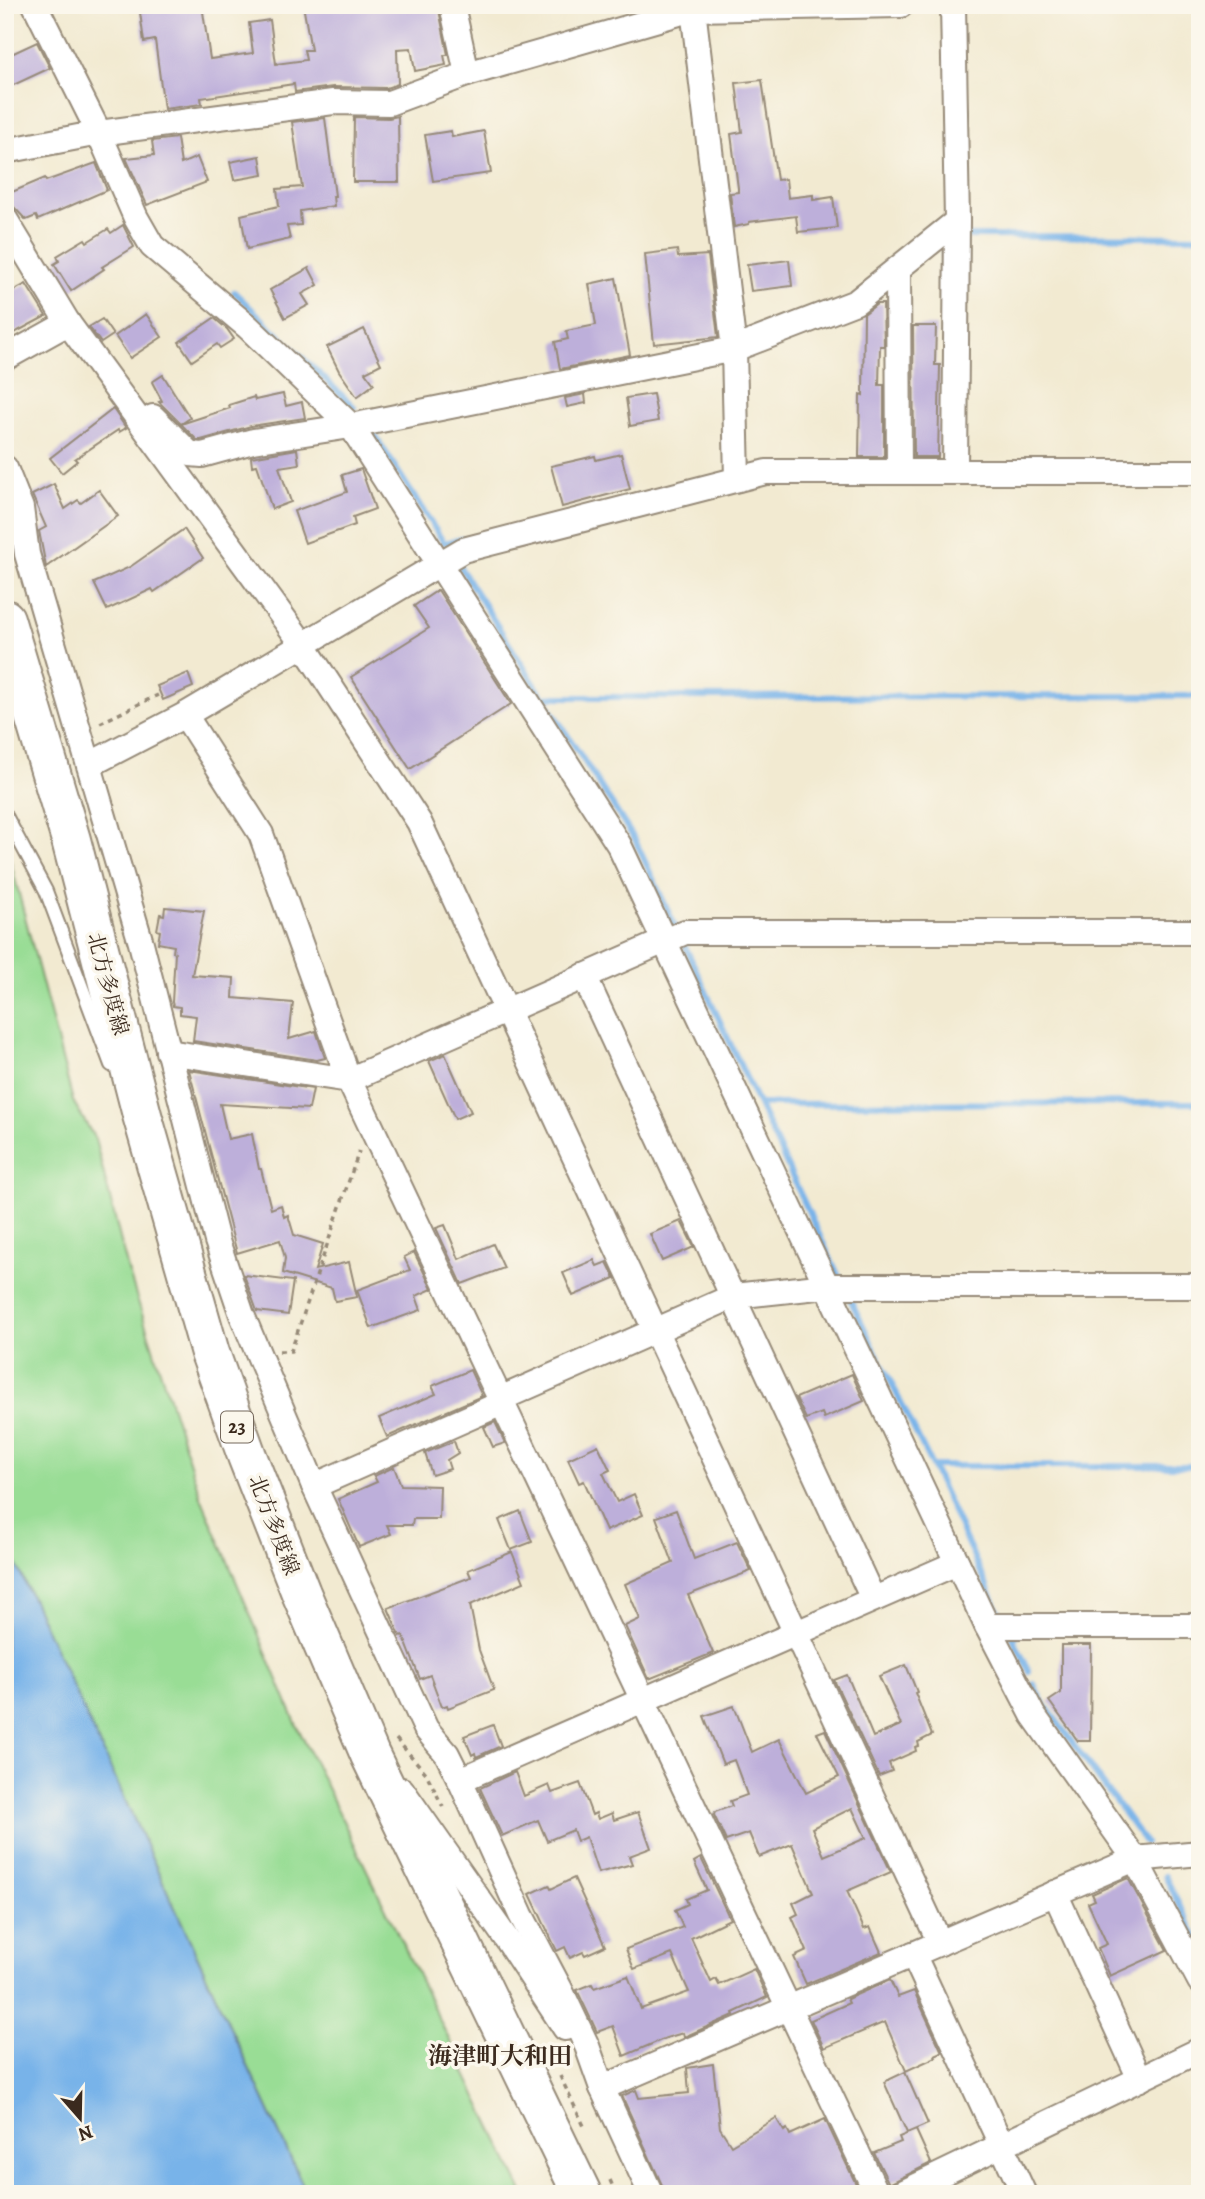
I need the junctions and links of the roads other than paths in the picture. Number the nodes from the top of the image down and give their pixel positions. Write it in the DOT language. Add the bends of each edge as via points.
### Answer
graph roads {
  1 [pos="35,5"];
  2 [pos="452,5"];
  3 [pos="901,5"];
  4 [pos="953,5"];
  5 [pos="687,9"];
  6 [pos="467,75"];
  7 [pos="99,133"];
  8 [pos="5,151"];
  9 [pos="5,219"];
  10 [pos="957,221"];
  11 [pos="898,269"];
  12 [pos="68,323"];
  13 [pos="734,349"];
  14 [pos="5,358"];
  15 [pos="113,386"];
  16 [pos="351,426"];
  17 [pos="5,468"];
  18 [pos="1200,471"];
  19 [pos="899,472"];
  20 [pos="955,472"];
  21 [pos="737,479"];
  22 [pos="440,563"];
  23 [pos="5,619"];
  24 [pos="304,646"];
  25 [pos="185,715"];
  26 [pos="89,765"];
  27 [pos="5,814"];
  28 [pos="1200,932"];
  29 [pos="665,940"];
  30 [pos="584,976"];
  31 [pos="507,1010"];
  32 [pos="168,1052"];
  33 [pos="349,1080"];
  34 [pos="142,1115"];
  35 [pos="827,1286"];
  36 [pos="1200,1286"];
  37 [pos="734,1296"];
  38 [pos="657,1330"];
  39 [pos="501,1401"];
  40 [pos="314,1486"];
  41 [pos="957,1563"];
  42 [pos="873,1600"];
  43 [pos="987,1626"];
  44 [pos="1200,1626"];
  45 [pos="798,1632"];
  46 [pos="641,1701"];
  47 [pos="370,1755"];
  48 [pos="460,1780"];
  49 [pos="1200,1853"];
  50 [pos="1135,1858"];
  51 [pos="1055,1893"];
  52 [pos="940,1943"];
  53 [pos="913,1954"];
  54 [pos="1200,1982"];
  55 [pos="788,2008"];
  56 [pos="1200,2050"];
  57 [pos="1140,2079"];
  58 [pos="602,2088"];
  59 [pos="1002,2146"];
  60 [pos="582,2194"];
  61 [pos="651,2194"];
  62 [pos="877,2194"];
  63 [pos="900,2194"];
  64 [pos="1024,2194"];
  1 -- 7 [label="street"];
  2 -- 6 [label="street"];
  3 -- 5 [label="street"];
  4 -- 10 [label="street"];
  5 -- 6 [label="street"];
  5 -- 13 [label="street"];
  6 -- 7 [label="street" via="389,103 332,102"];
  7 -- 8 [label="street"];
  7 -- 16 [label="street" via="152,246 248,327"];
  9 -- 12 [label="street"];
  10 -- 11 [label="street"];
  10 -- 20 [label="street"];
  11 -- 13 [label="street" via="856,302"];
  11 -- 19 [label="street"];
  12 -- 14 [label="street"];
  12 -- 15 [label="street"];
  13 -- 16 [label="street"];
  13 -- 21 [label="street"];
  15 -- 16 [label="street" via="123,386 190,454"];
  15 -- 24 [label="street"];
  16 -- 22 [label="street"];
  17 -- 26 [label="street" via="21,508 27,554"];
  18 -- 20 [label="street"];
  19 -- 20 [label="street"];
  19 -- 21 [label="street" via="766,472"];
  21 -- 22 [label="street" via="464,550"];
  22 -- 24 [label="street"];
  22 -- 29 [label="street" via="619,845"];
  23 -- 34 [label="main road, 北方多度線 / 23" via="71,840"];
  24 -- 25 [label="street"];
  24 -- 31 [label="street" via="419,822"];
  25 -- 26 [label="street"];
  25 -- 33 [label="street" via="261,834"];
  26 -- 32 [label="street"];
  27 -- 34 [label="lane" via="46,891 118,1083"];
  28 -- 29 [label="street" via="685,932"];
  29 -- 30 [label="street"];
  29 -- 35 [label="street"];
  30 -- 31 [label="street"];
  30 -- 37 [label="street"];
  31 -- 33 [label="street"];
  31 -- 38 [label="street"];
  32 -- 33 [label="street"];
  32 -- 40 [label="street" via="217,1241 242,1315"];
  33 -- 39 [label="street"];
  34 -- 47 [label="main road, 北方多度線 / 23" via="220,1378 301,1593"];
  35 -- 36 [label="street"];
  35 -- 37 [label="street"];
  35 -- 41 [label="street"];
  37 -- 38 [label="street"];
  37 -- 42 [label="street"];
  38 -- 39 [label="street"];
  38 -- 45 [label="street"];
  39 -- 40 [label="street"];
  39 -- 46 [label="street"];
  40 -- 48 [label="street" via="426,1729"];
  41 -- 42 [label="street"];
  41 -- 43 [label="street"];
  42 -- 45 [label="street"];
  43 -- 44 [label="street"];
  43 -- 50 [label="street" via="1032,1715"];
  45 -- 46 [label="street"];
  45 -- 52 [label="street"];
  46 -- 48 [label="street"];
  46 -- 55 [label="street"];
  47 -- 58 [label="street" via="408,1797"];
  47 -- 60 [label="main road, 北方多度線 / 23"];
  48 -- 58 [label="street" via="587,2046"];
  49 -- 50 [label="street"];
  50 -- 51 [label="street"];
  50 -- 54 [label="street"];
  51 -- 52 [label="street"];
  51 -- 57 [label="street"];
  52 -- 53 [label="street"];
  53 -- 55 [label="street"];
  53 -- 59 [label="street"];
  55 -- 58 [label="street"];
  55 -- 62 [label="street"];
  56 -- 57 [label="street"];
  57 -- 59 [label="street"];
  58 -- 61 [label="street"];
  59 -- 63 [label="street"];
  59 -- 64 [label="street"];
}
